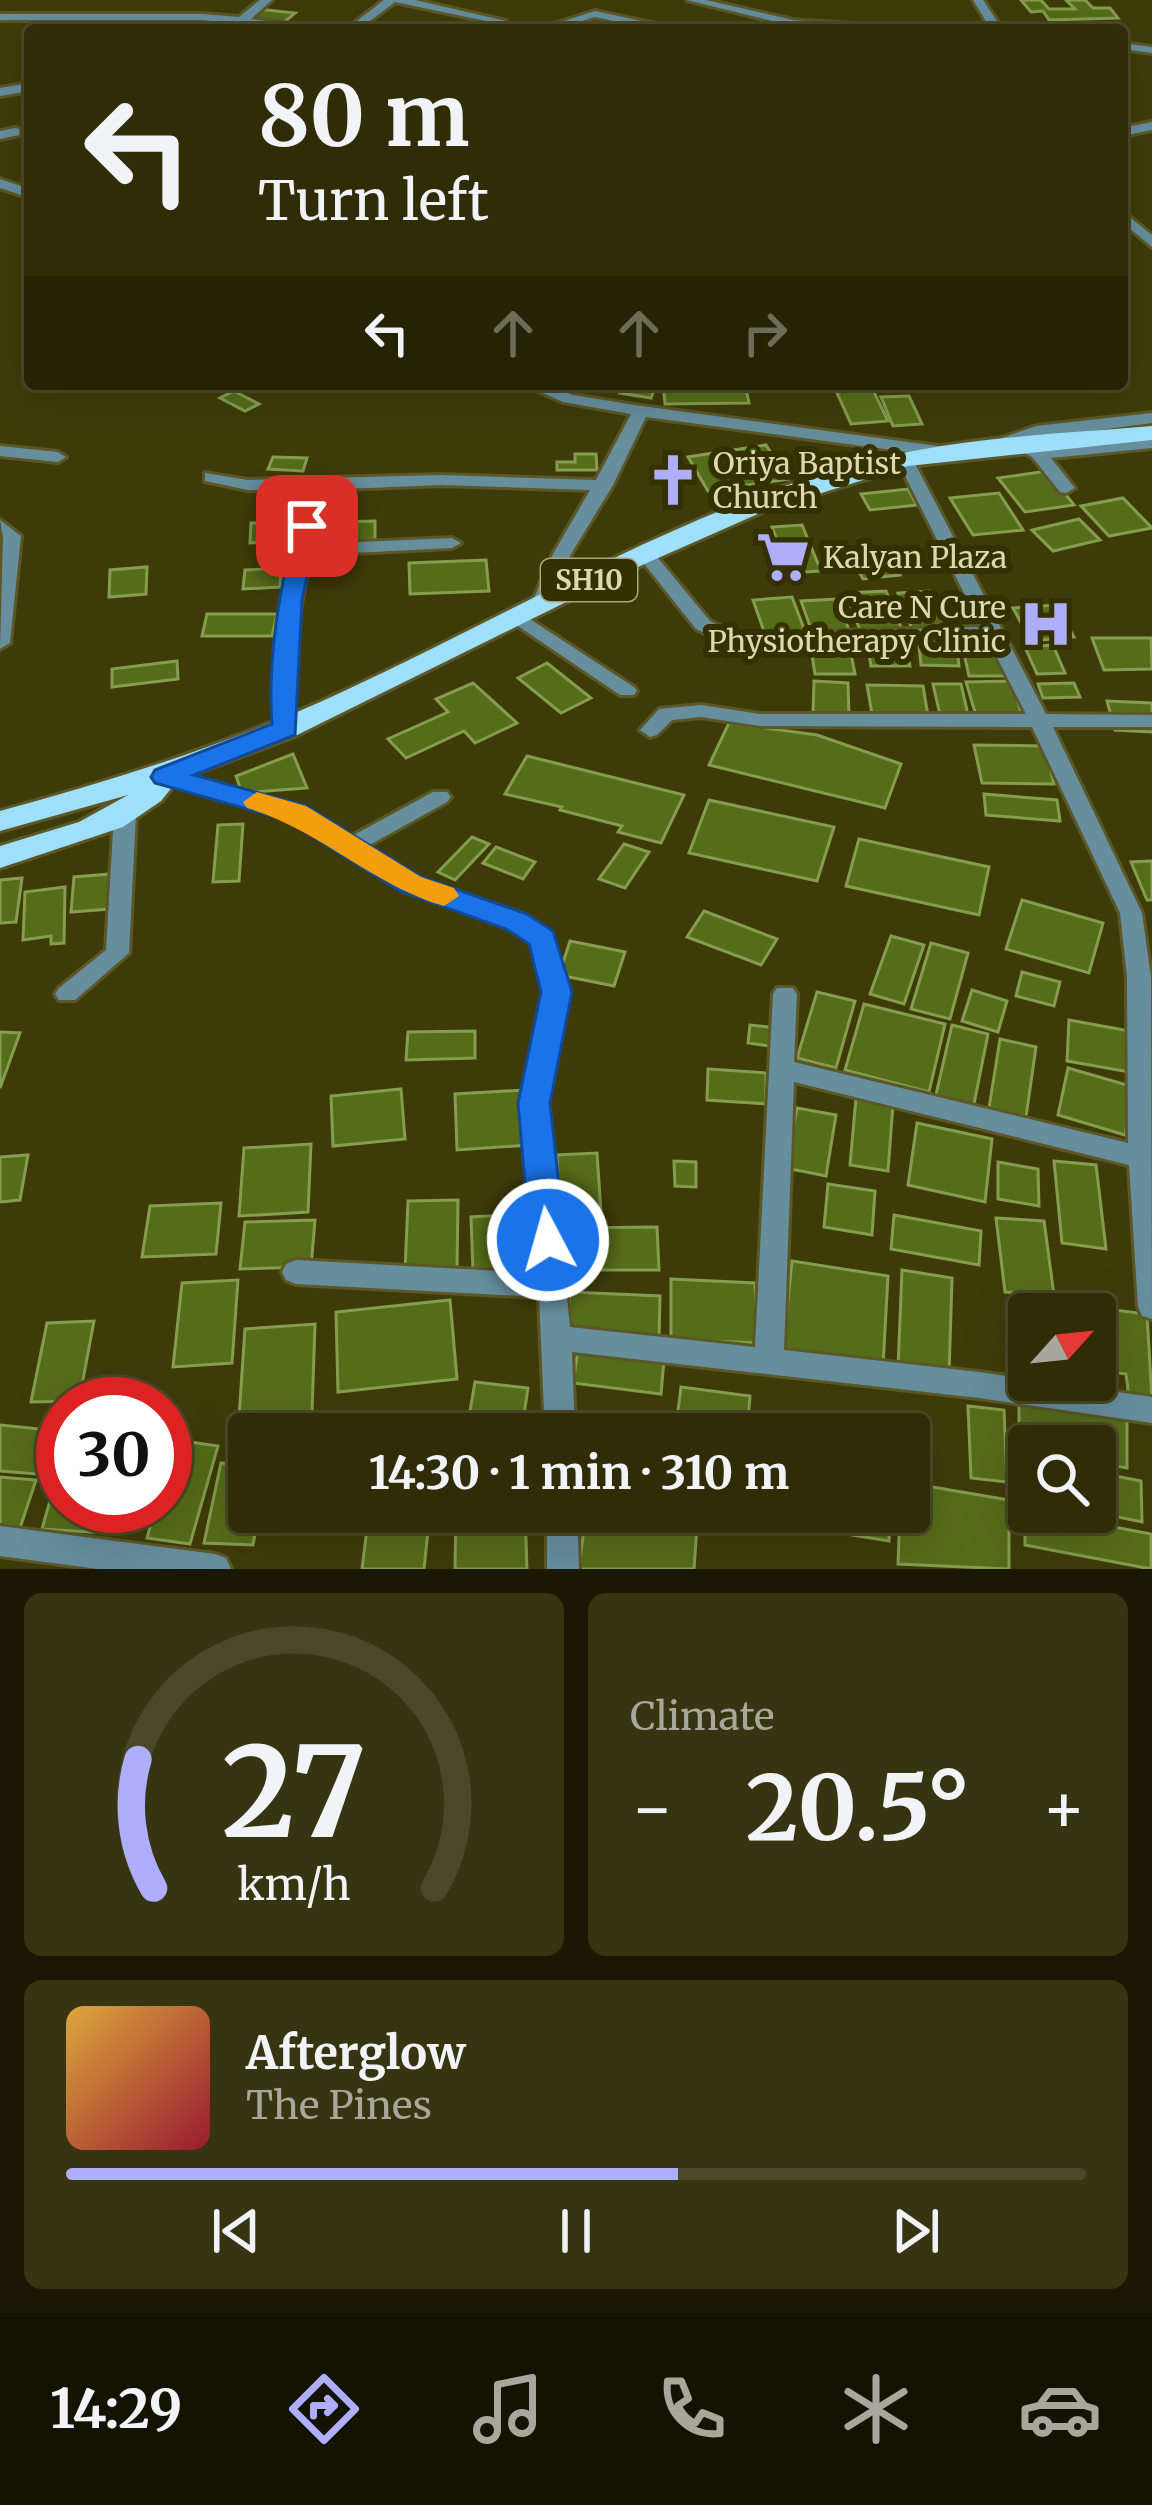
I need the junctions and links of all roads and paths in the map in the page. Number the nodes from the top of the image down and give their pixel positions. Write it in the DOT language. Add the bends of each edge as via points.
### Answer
graph roads {
  1 [pos="267,0"];
  2 [pos="395,0"];
  3 [pos="692,4"];
  4 [pos="3,9"];
  5 [pos="500,21"];
  6 [pos="208,24"];
  7 [pos="237,24"];
  8 [pos="360,24"];
  9 [pos="561,24"];
  10 [pos="659,24"];
  11 [pos="818,24"];
  12 [pos="1128,204"];
  13 [pos="1128,221"];
  14 [pos="1152,227"];
  15 [pos="1152,243"];
  16 [pos="546,390"];
  17 [pos="640,411"];
  18 [pos="1152,418"];
  19 [pos="1152,433"];
  20 [pos="1152,443"];
  21 [pos="988,446"];
  22 [pos="1030,447"];
  23 [pos="0,451"];
  24 [pos="945,452"];
  25 [pos="58,457"];
  26 [pos="904,458"];
  27 [pos="211,477"];
  28 [pos="311,485"];
  29 [pos="604,485"];
  30 [pos="1066,488"];
  31 [pos="0,525"];
  32 [pos="452,544"];
  33 [pos="304,550"];
  34 [pos="647,556"];
  35 [pos="529,610"];
  36 [pos="993,632"];
  37 [pos="0,643"];
  38 [pos="627,691"];
  39 [pos="1040,722"];
  40 [pos="1152,722"];
  41 [pos="286,729"];
  42 [pos="650,730"];
  43 [pos="165,777"];
  44 [pos="440,796"];
  45 [pos="125,814"];
  46 [pos="0,821"];
  47 [pos="0,838"];
  48 [pos="350,846"];
  49 [pos="0,857"];
  50 [pos="1142,913"];
  51 [pos="67,994"];
  52 [pos="785,994"];
  53 [pos="782,1070"];
  54 [pos="1147,1074"];
  55 [pos="1142,1157"];
  56 [pos="296,1273"];
  57 [pos="552,1286"];
  58 [pos="1152,1307"];
  59 [pos="557,1338"];
  60 [pos="770,1360"];
  61 [pos="1152,1410"];
  62 [pos="559,1413"];
  63 [pos="562,1533"];
  64 [pos="0,1541"];
  65 [pos="104,1562"];
  66 [pos="214,1569"];
  67 [pos="563,1569"];
  1 -- 7 [label="street"];
  2 -- 5 [label="street"];
  2 -- 8 [label="street"];
  3 -- 11 [label="street"];
  4 -- 6 [label="street"];
  9 -- 10 [label="street" via="595,14"];
  12 -- 14 [label="street"];
  13 -- 15 [label="street"];
  16 -- 17 [label="street"];
  17 -- 24 [label="street"];
  17 -- 29 [label="street"];
  18 -- 21 [label="street" via="1036,431"];
  19 -- 22 [label="main road, SH10"];
  20 -- 22 [label="street"];
  21 -- 22 [label="main road, SH10"];
  21 -- 24 [label="main road, SH10"];
  22 -- 30 [label="street"];
  23 -- 25 [label="street"];
  24 -- 26 [label="main road, SH10"];
  26 -- 34 [label="main road, SH10" via="765,502"];
  26 -- 36 [label="street"];
  27 -- 28 [label="street"];
  28 -- 29 [label="street"];
  28 -- 33 [label="street"];
  29 -- 35 [label="street"];
  31 -- 37 [label="street" via="12,536"];
  32 -- 33 [label="street"];
  33 -- 41 [label="street" via="290,600"];
  34 -- 35 [label="main road, SH10"];
  34 -- 36 [label="street" via="703,625 733,640"];
  35 -- 38 [label="street"];
  35 -- 41 [label="main road, SH10"];
  36 -- 39 [label="street"];
  39 -- 40 [label="street"];
  39 -- 42 [label="street" via="760,720 701,711 665,714"];
  39 -- 50 [label="street"];
  41 -- 43 [label="main road, SH10"];
  43 -- 45 [label="main road, SH10"];
  43 -- 46 [label="main road"];
  43 -- 47 [label="main road" via="128,798"];
  43 -- 48 [label="street" via="296,813"];
  44 -- 48 [label="street"];
  45 -- 49 [label="main road, SH10"];
  45 -- 51 [label="street" via="117,953"];
  48 -- 57 [label="street" via="410,884 517,921 542,938 557,992 534,1103"];
  50 -- 54 [label="street"];
  52 -- 53 [label="street"];
  53 -- 55 [label="street"];
  53 -- 60 [label="street"];
  54 -- 55 [label="street"];
  55 -- 58 [label="street"];
  56 -- 57 [label="street"];
  57 -- 59 [label="street"];
  59 -- 60 [label="street"];
  59 -- 62 [label="street"];
  60 -- 61 [label="street"];
  63 -- 67 [label="street"];
  64 -- 65 [label="street"];
  65 -- 66 [label="street"];
}
